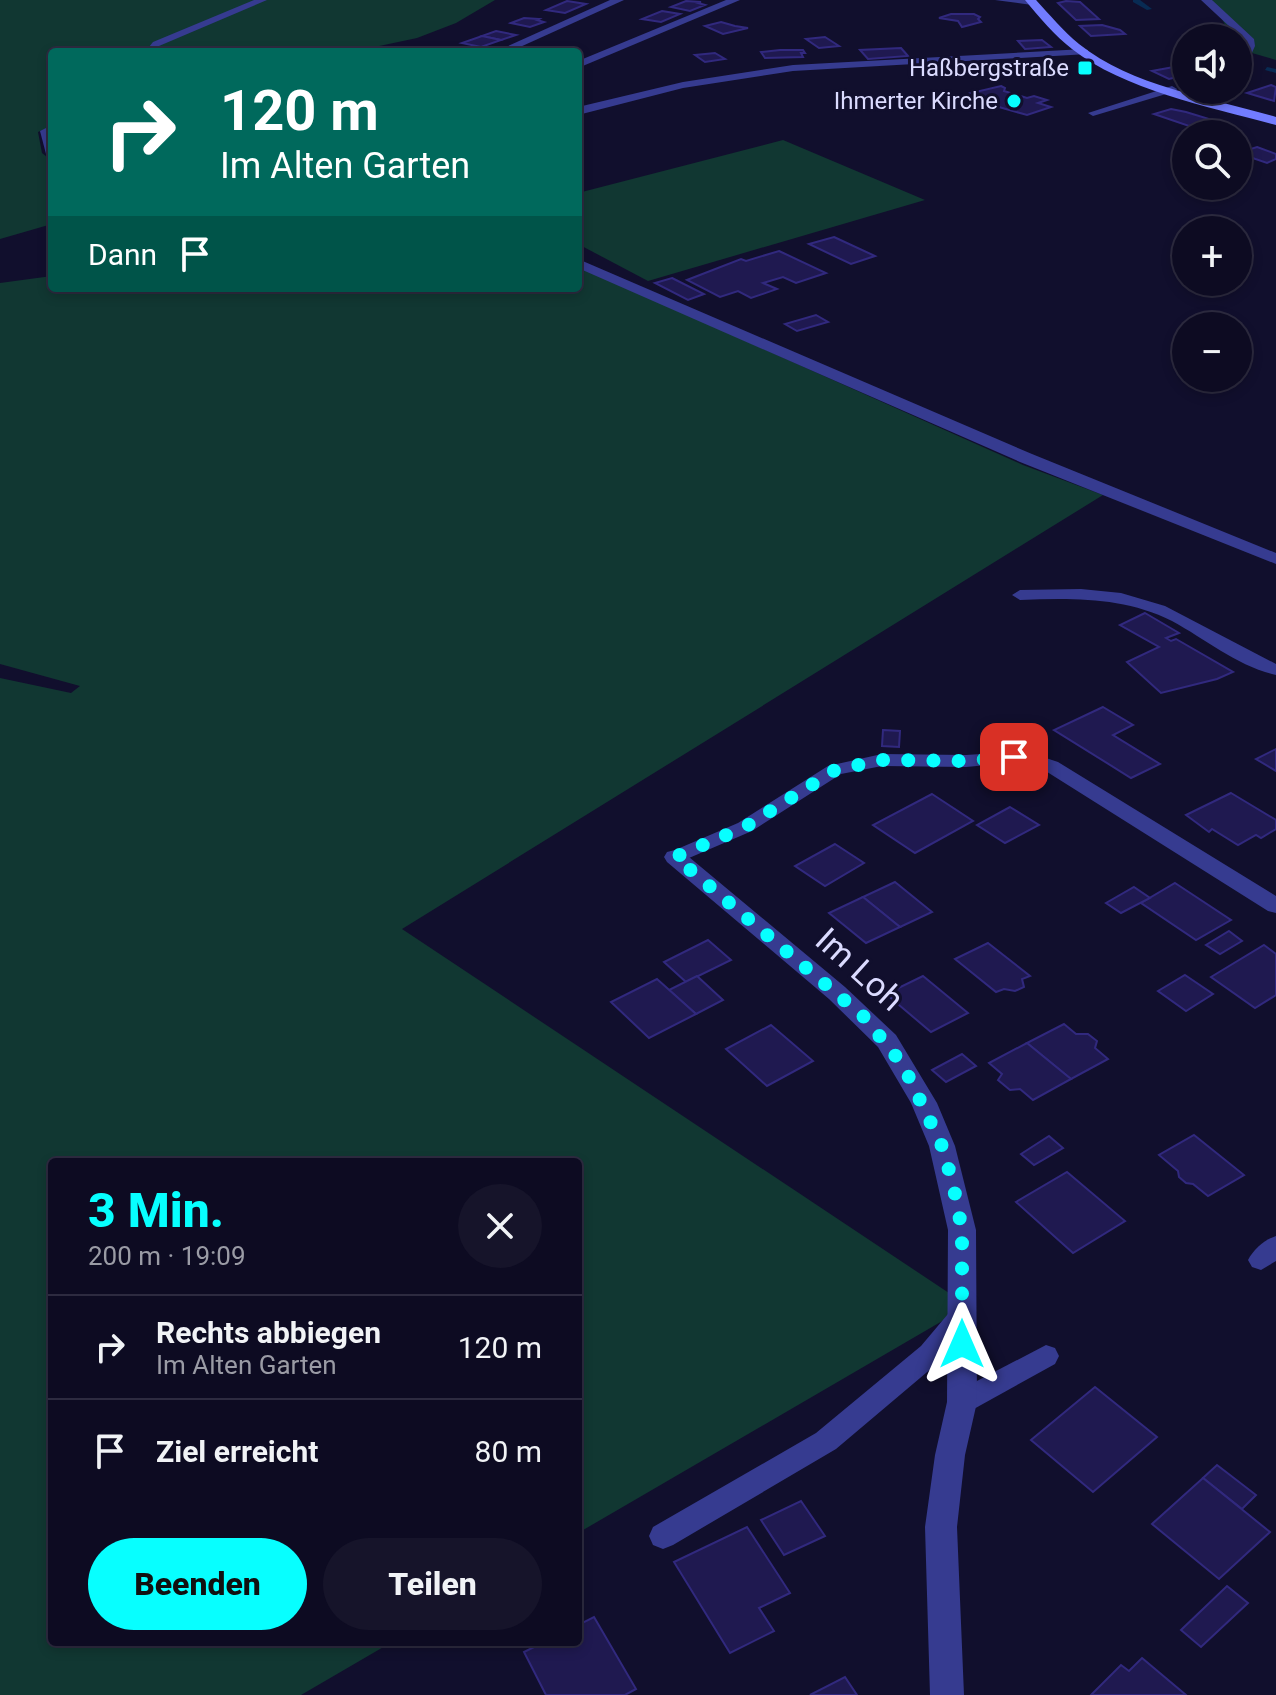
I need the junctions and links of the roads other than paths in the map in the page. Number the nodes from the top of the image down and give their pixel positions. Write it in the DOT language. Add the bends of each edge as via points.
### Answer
graph roads {
  1 [pos="262,0"];
  2 [pos="619,0"];
  3 [pos="735,0"];
  4 [pos="1000,0"];
  5 [pos="1206,0"];
  6 [pos="1031,1"];
  7 [pos="1232,24"];
  8 [pos="153,48"];
  9 [pos="509,48"];
  10 [pos="1084,52"];
  11 [pos="582,63"];
  12 [pos="1172,89"];
  13 [pos="1221,104"];
  14 [pos="582,110"];
  15 [pos="1093,113"];
  16 [pos="1276,121"];
  17 [pos="582,265"];
  18 [pos="1276,559"];
  19 [pos="1020,595"];
  20 [pos="1276,670"];
  21 [pos="1025,757"];
  22 [pos="675,857"];
  23 [pos="1274,901"];
  24 [pos="962,1315"];
  25 [pos="1046,1356"];
  26 [pos="962,1402"];
  27 [pos="663,1536"];
  28 [pos="947,1695"];
  1 -- 8 [label="lane"];
  2 -- 9 [label="street"];
  3 -- 11 [label="street"];
  4 -- 6 [label="street"];
  5 -- 7 [label="street"];
  6 -- 10 [label="main road"];
  10 -- 12 [label="main road" via="1126,74"];
  10 -- 14 [label="street" via="793,68 683,85"];
  12 -- 15 [label="lane"];
  13 -- 16 [label="main road"];
  17 -- 18 [label="street" via="1026,458"];
  19 -- 20 [label="lane" via="1068,592 1144,604"];
  21 -- 22 [label="lane" via="882,760 835,770 745,827"];
  21 -- 23 [label="street" via="1066,775"];
  22 -- 24 [label="street, Im Loh" via="864,1017 903,1065 942,1146 953,1184 962,1230"];
  24 -- 26 [label="street, Im Loh"];
  24 -- 27 [label="lane" via="930,1354 826,1441"];
  25 -- 26 [label="lane"];
  26 -- 28 [label="street, Im Loh" via="941,1527"];
}
